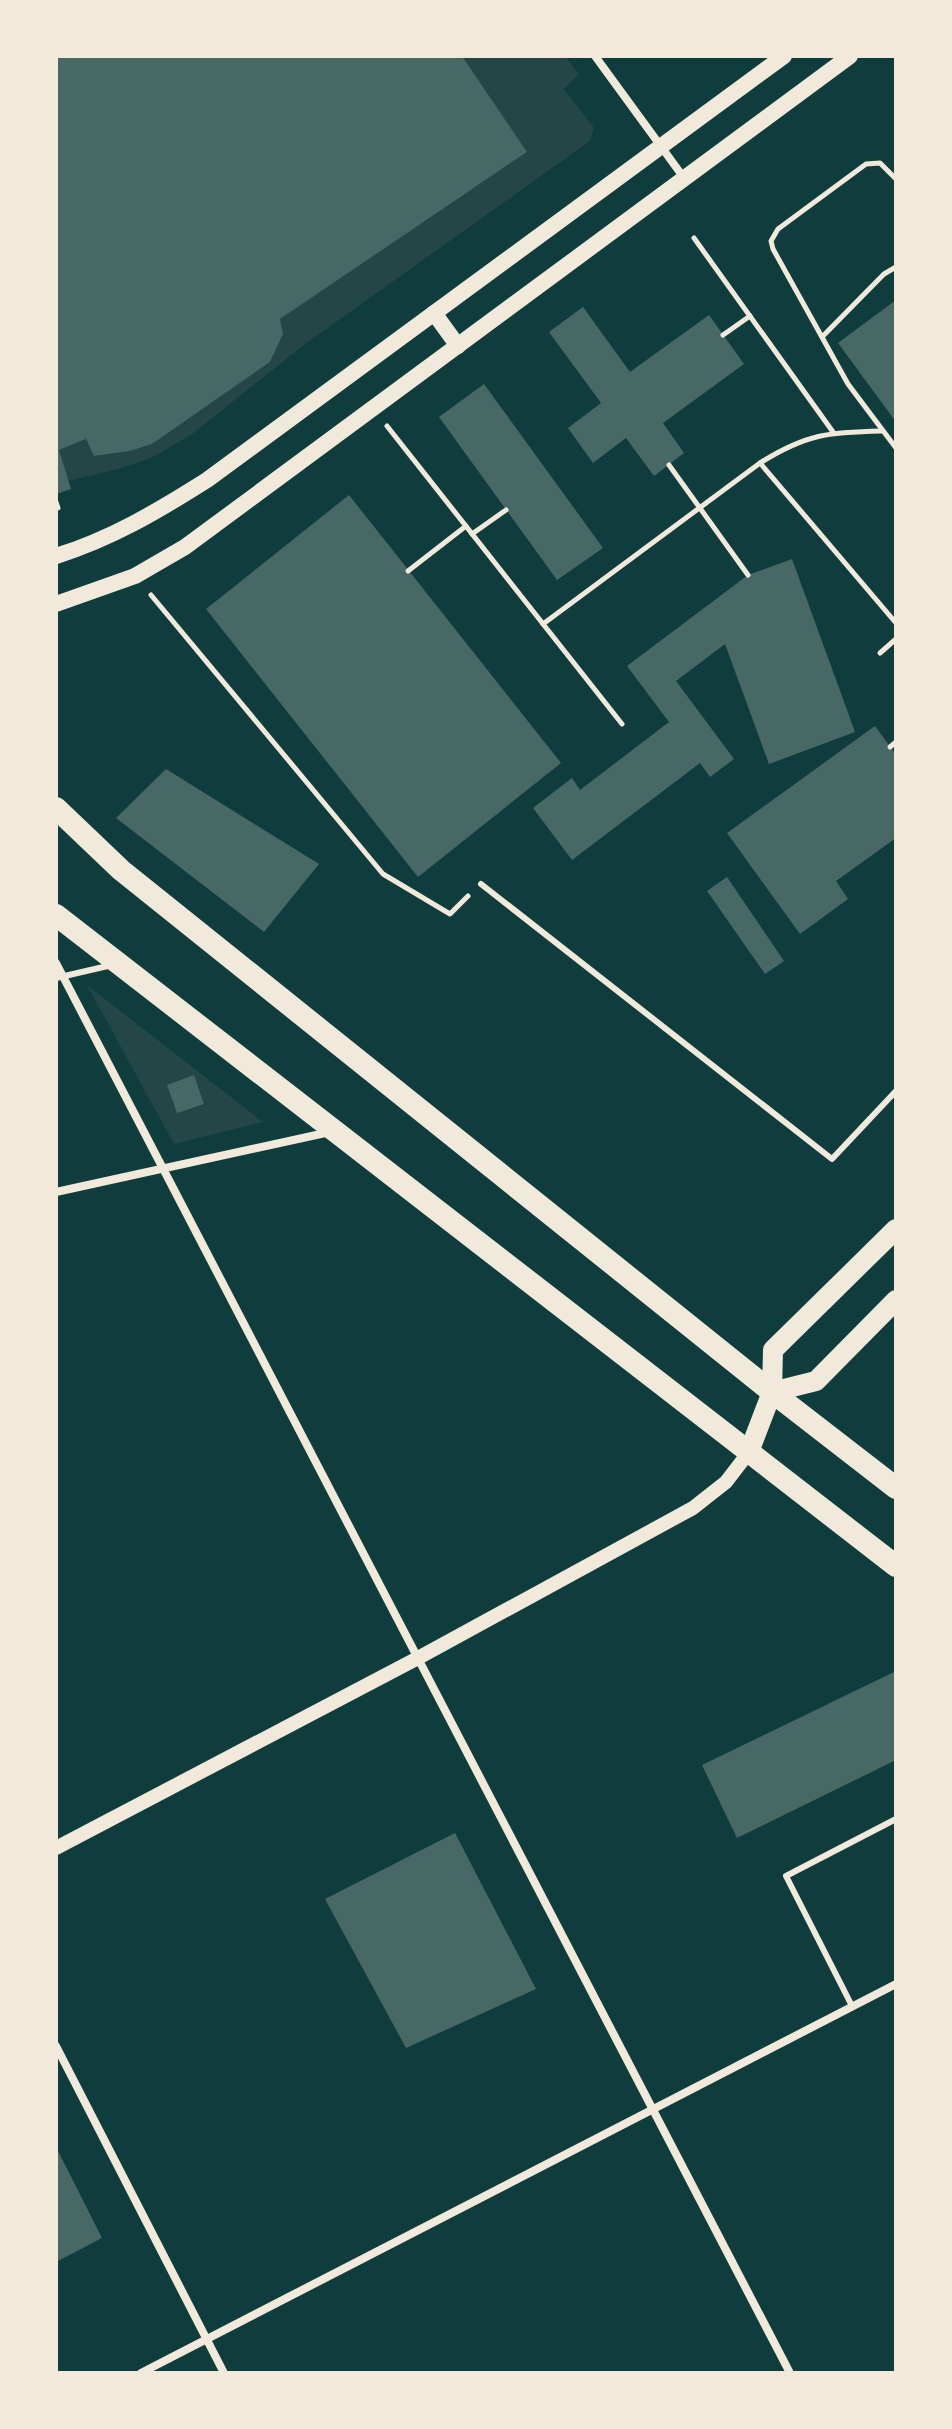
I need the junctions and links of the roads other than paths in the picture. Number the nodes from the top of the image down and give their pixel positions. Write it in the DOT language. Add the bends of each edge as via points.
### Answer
graph roads {
  1 [pos="595,56"];
  2 [pos="784,56"];
  3 [pos="850,56"];
  4 [pos="661,146"];
  5 [pos="684,179"];
  6 [pos="434,313"];
  7 [pos="458,346"];
  8 [pos="56,556"];
  9 [pos="56,604"];
  10 [pos="56,808"];
  11 [pos="481,884"];
  12 [pos="56,915"];
  13 [pos="56,963"];
  14 [pos="116,964"];
  15 [pos="59,977"];
  16 [pos="896,1091"];
  17 [pos="335,1130"];
  18 [pos="163,1168"];
  19 [pos="56,1192"];
  20 [pos="896,1229"];
  21 [pos="896,1300"];
  22 [pos="772,1392"];
  23 [pos="749,1452"];
  24 [pos="896,1488"];
  25 [pos="896,1566"];
  26 [pos="418,1658"];
  27 [pos="896,1819"];
  28 [pos="56,1848"];
  29 [pos="896,1984"];
  30 [pos="852,2006"];
  31 [pos="56,2046"];
  32 [pos="653,2109"];
  33 [pos="207,2339"];
  34 [pos="141,2373"];
  35 [pos="224,2373"];
  36 [pos="790,2373"];
  1 -- 4 [label="street"];
  2 -- 4 [label="main road"];
  3 -- 5 [label="main road"];
  4 -- 5 [label="street"];
  4 -- 6 [label="main road"];
  5 -- 7 [label="main road"];
  6 -- 7 [label="main road"];
  6 -- 8 [label="main road" via="162,509"];
  7 -- 9 [label="main road" via="185,547 135,576"];
  10 -- 22 [label="highway" via="121,870"];
  11 -- 16 [label="lane" via="832,1159"];
  12 -- 14 [label="highway"];
  13 -- 15 [label="street"];
  14 -- 15 [label="lane"];
  14 -- 17 [label="highway"];
  15 -- 18 [label="street"];
  17 -- 18 [label="street"];
  17 -- 23 [label="highway"];
  18 -- 19 [label="street"];
  18 -- 26 [label="street"];
  20 -- 22 [label="main road" via="773,1350"];
  21 -- 22 [label="main road" via="816,1381"];
  22 -- 23 [label="main road"];
  22 -- 24 [label="highway"];
  23 -- 25 [label="highway"];
  23 -- 26 [label="street" via="726,1482 693,1508"];
  26 -- 28 [label="street"];
  26 -- 32 [label="street"];
  27 -- 30 [label="lane" via="786,1876"];
  29 -- 30 [label="street"];
  30 -- 32 [label="street"];
  31 -- 33 [label="street"];
  32 -- 33 [label="street"];
  32 -- 36 [label="street"];
  33 -- 34 [label="street"];
  33 -- 35 [label="street"];
}
